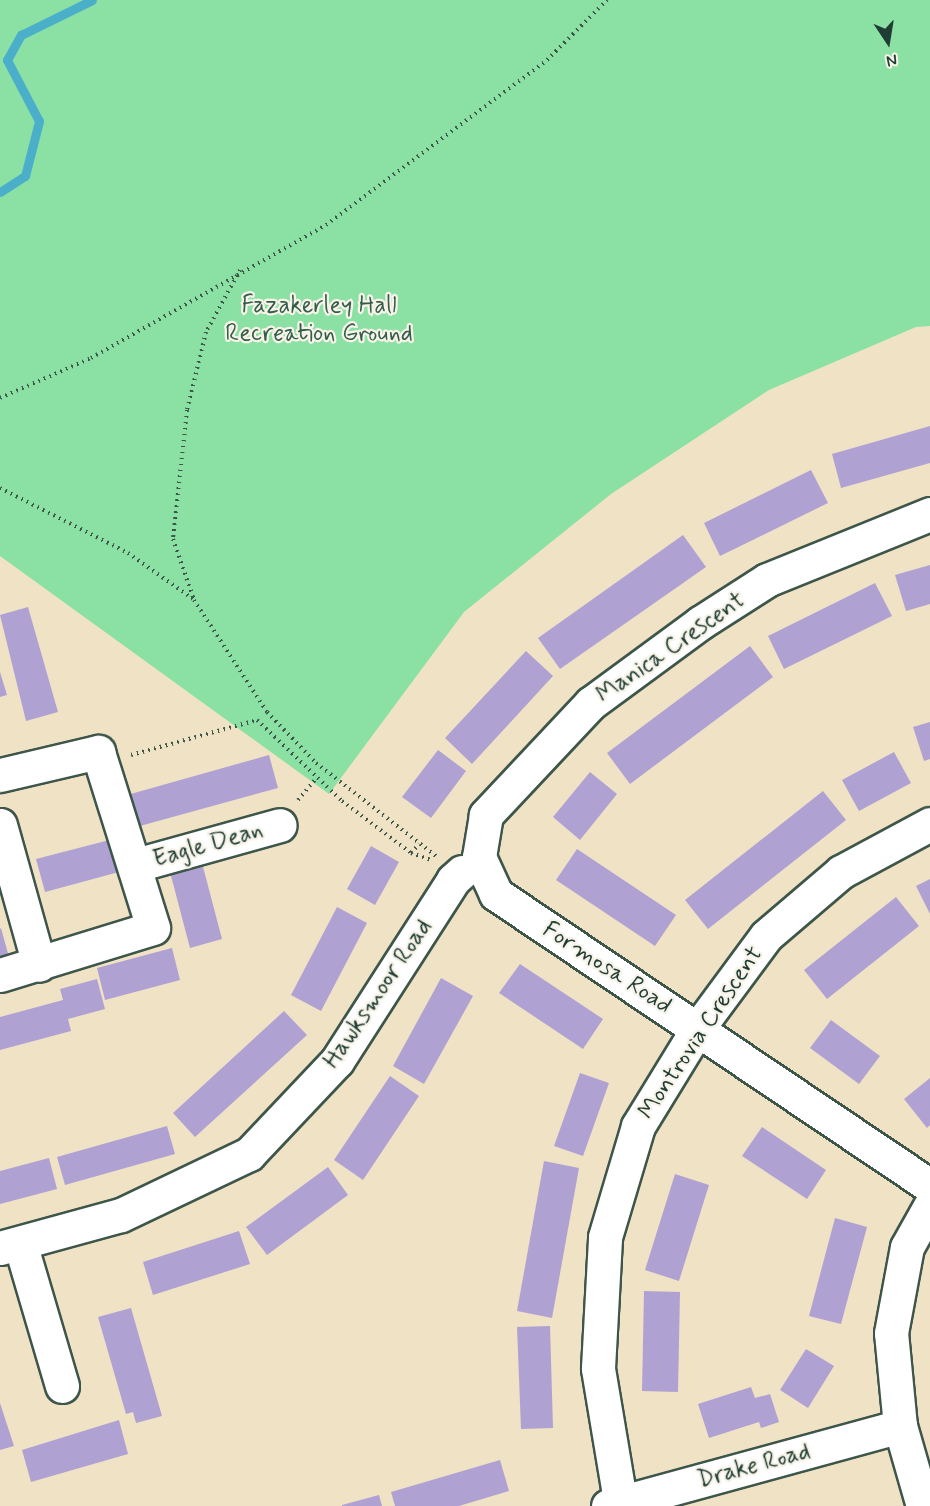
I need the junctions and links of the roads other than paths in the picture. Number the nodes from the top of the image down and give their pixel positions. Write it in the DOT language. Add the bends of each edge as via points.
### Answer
graph roads {
  1 [pos="930,514"];
  2 [pos="0,775"];
  3 [pos="930,824"];
  4 [pos="0,825"];
  5 [pos="280,825"];
  6 [pos="136,865"];
  7 [pos="471,865"];
  8 [pos="39,965"];
  9 [pos="0,975"];
  10 [pos="698,1028"];
  11 [pos="930,1186"];
  12 [pos="930,1206"];
  13 [pos="10,1245"];
  14 [pos="62,1386"];
  15 [pos="900,1426"];
  16 [pos="616,1505"];
  17 [pos="923,1506"];
  1 -- 7 [label="street, Manica Crescent" via="767,580 700,623 591,704 486,815"];
  2 -- 6 [label="street, Eagle Dean" via="100,758"];
  3 -- 10 [label="street, Montrovia Crescent" via="841,872 766,936"];
  4 -- 8 [label="street"];
  5 -- 6 [label="street, Eagle Dean"];
  6 -- 8 [label="street, Eagle Dean" via="153,928"];
  7 -- 10 [label="street, Formosa Road" via="496,894"];
  7 -- 13 [label="street, Hawksmoor Road" via="453,880 337,1061 249,1154 121,1215"];
  8 -- 9 [label="street, Eagle Dean"];
  10 -- 11 [label="street, Formosa Road"];
  10 -- 16 [label="street, Montrovia Crescent" via="638,1126 604,1238 598,1368"];
  12 -- 15 [label="street" via="907,1247 891,1333"];
  13 -- 14 [label="street"];
  15 -- 16 [label="street, Drake Road"];
  15 -- 17 [label="street"];
}
